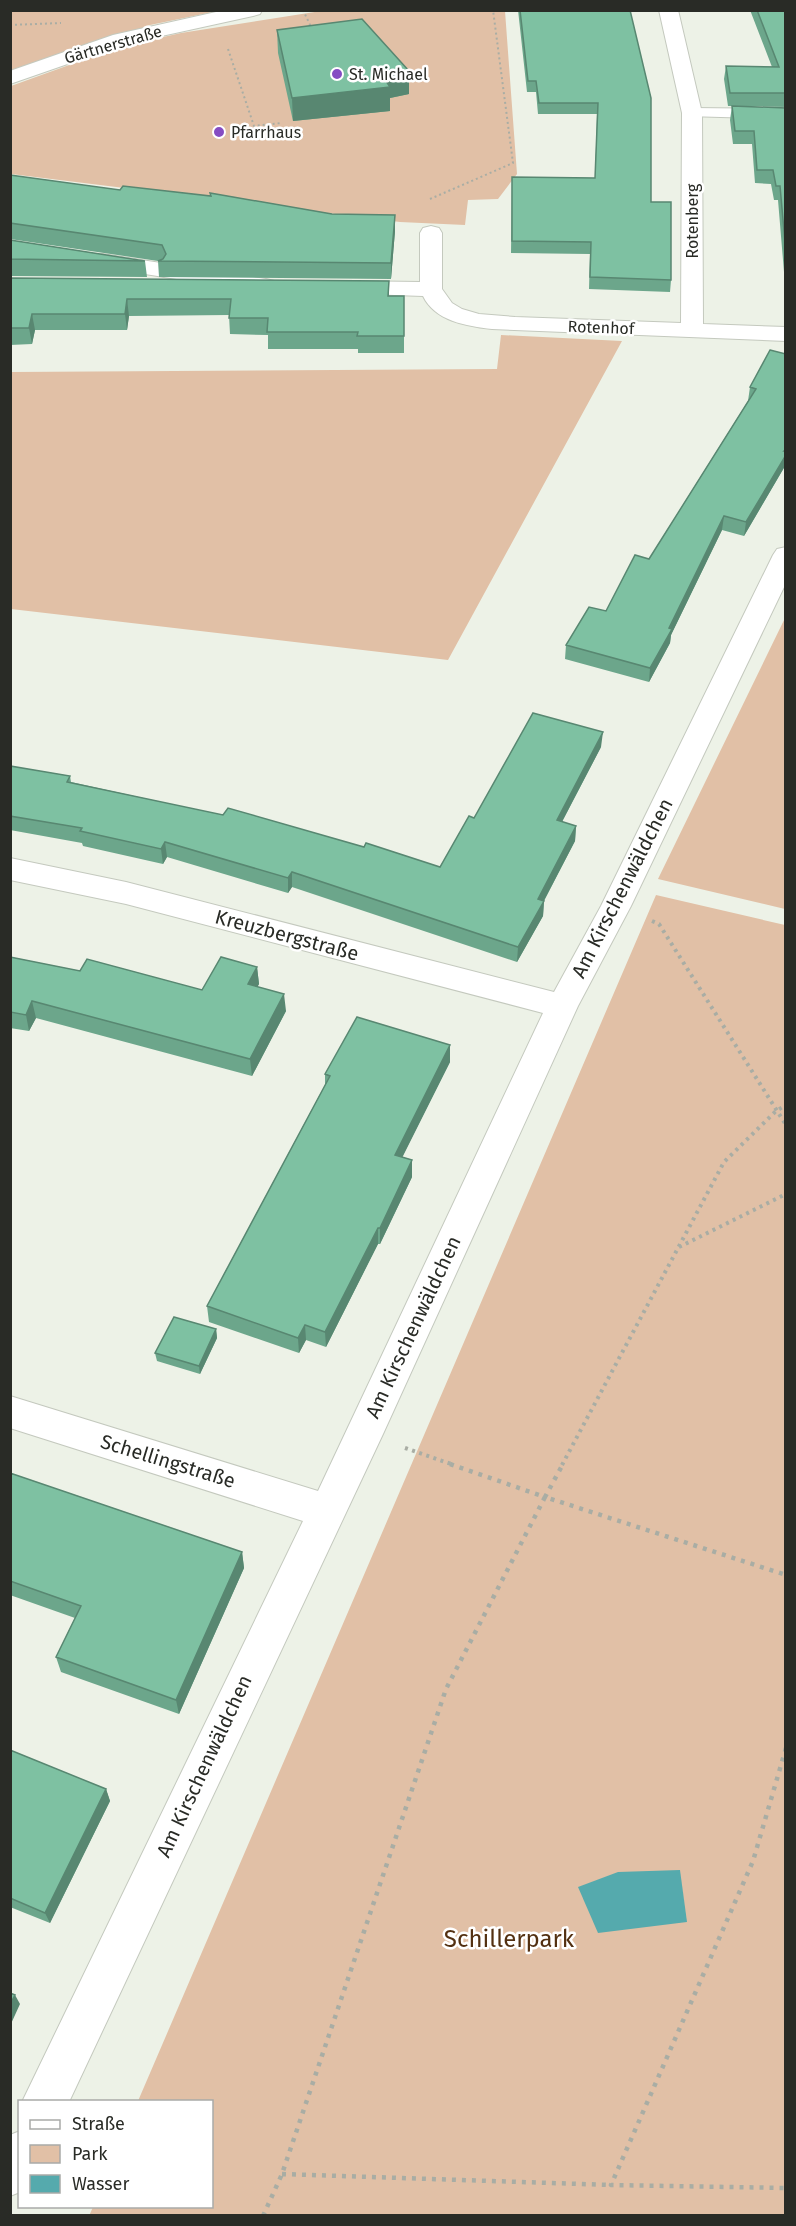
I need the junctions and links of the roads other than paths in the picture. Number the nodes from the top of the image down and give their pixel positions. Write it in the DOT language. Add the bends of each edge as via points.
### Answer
graph roads {
  1 [pos="252,10"];
  2 [pos="668,10"];
  3 [pos="10,78"];
  4 [pos="692,113"];
  5 [pos="786,114"];
  6 [pos="431,232"];
  7 [pos="84,258"];
  8 [pos="127,285"];
  9 [pos="267,286"];
  10 [pos="290,286"];
  11 [pos="325,287"];
  12 [pos="431,289"];
  13 [pos="692,330"];
  14 [pos="786,334"];
  15 [pos="786,555"];
  16 [pos="10,869"];
  17 [pos="562,1006"];
  18 [pos="10,1412"];
  19 [pos="326,1511"];
  20 [pos="46,2100"];
  21 [pos="18,2158"];
  22 [pos="10,2173"];
  1 -- 3 [label="street, Gärtnerstraße" via="120,39"];
  2 -- 4 [label="street, Rotenberg"];
  4 -- 5 [label="lane"];
  4 -- 13 [label="street, Rotenberg"];
  6 -- 12 [label="street"];
  7 -- 9 [label="street"];
  8 -- 9 [label="street"];
  9 -- 10 [label="street"];
  11 -- 12 [label="street"];
  12 -- 13 [label="street, Rotenhof" via="439,305 487,322"];
  13 -- 14 [label="street, Rotenhof"];
  15 -- 17 [label="street, Am Kirschenwäldchen" via="616,906"];
  16 -- 17 [label="street, Kreuzbergstraße" via="126,893"];
  17 -- 19 [label="street, Am Kirschenwäldchen"];
  18 -- 19 [label="street, Schellingstraße"];
  19 -- 20 [label="street, Am Kirschenwäldchen"];
  21 -- 22 [label="street"];
}
